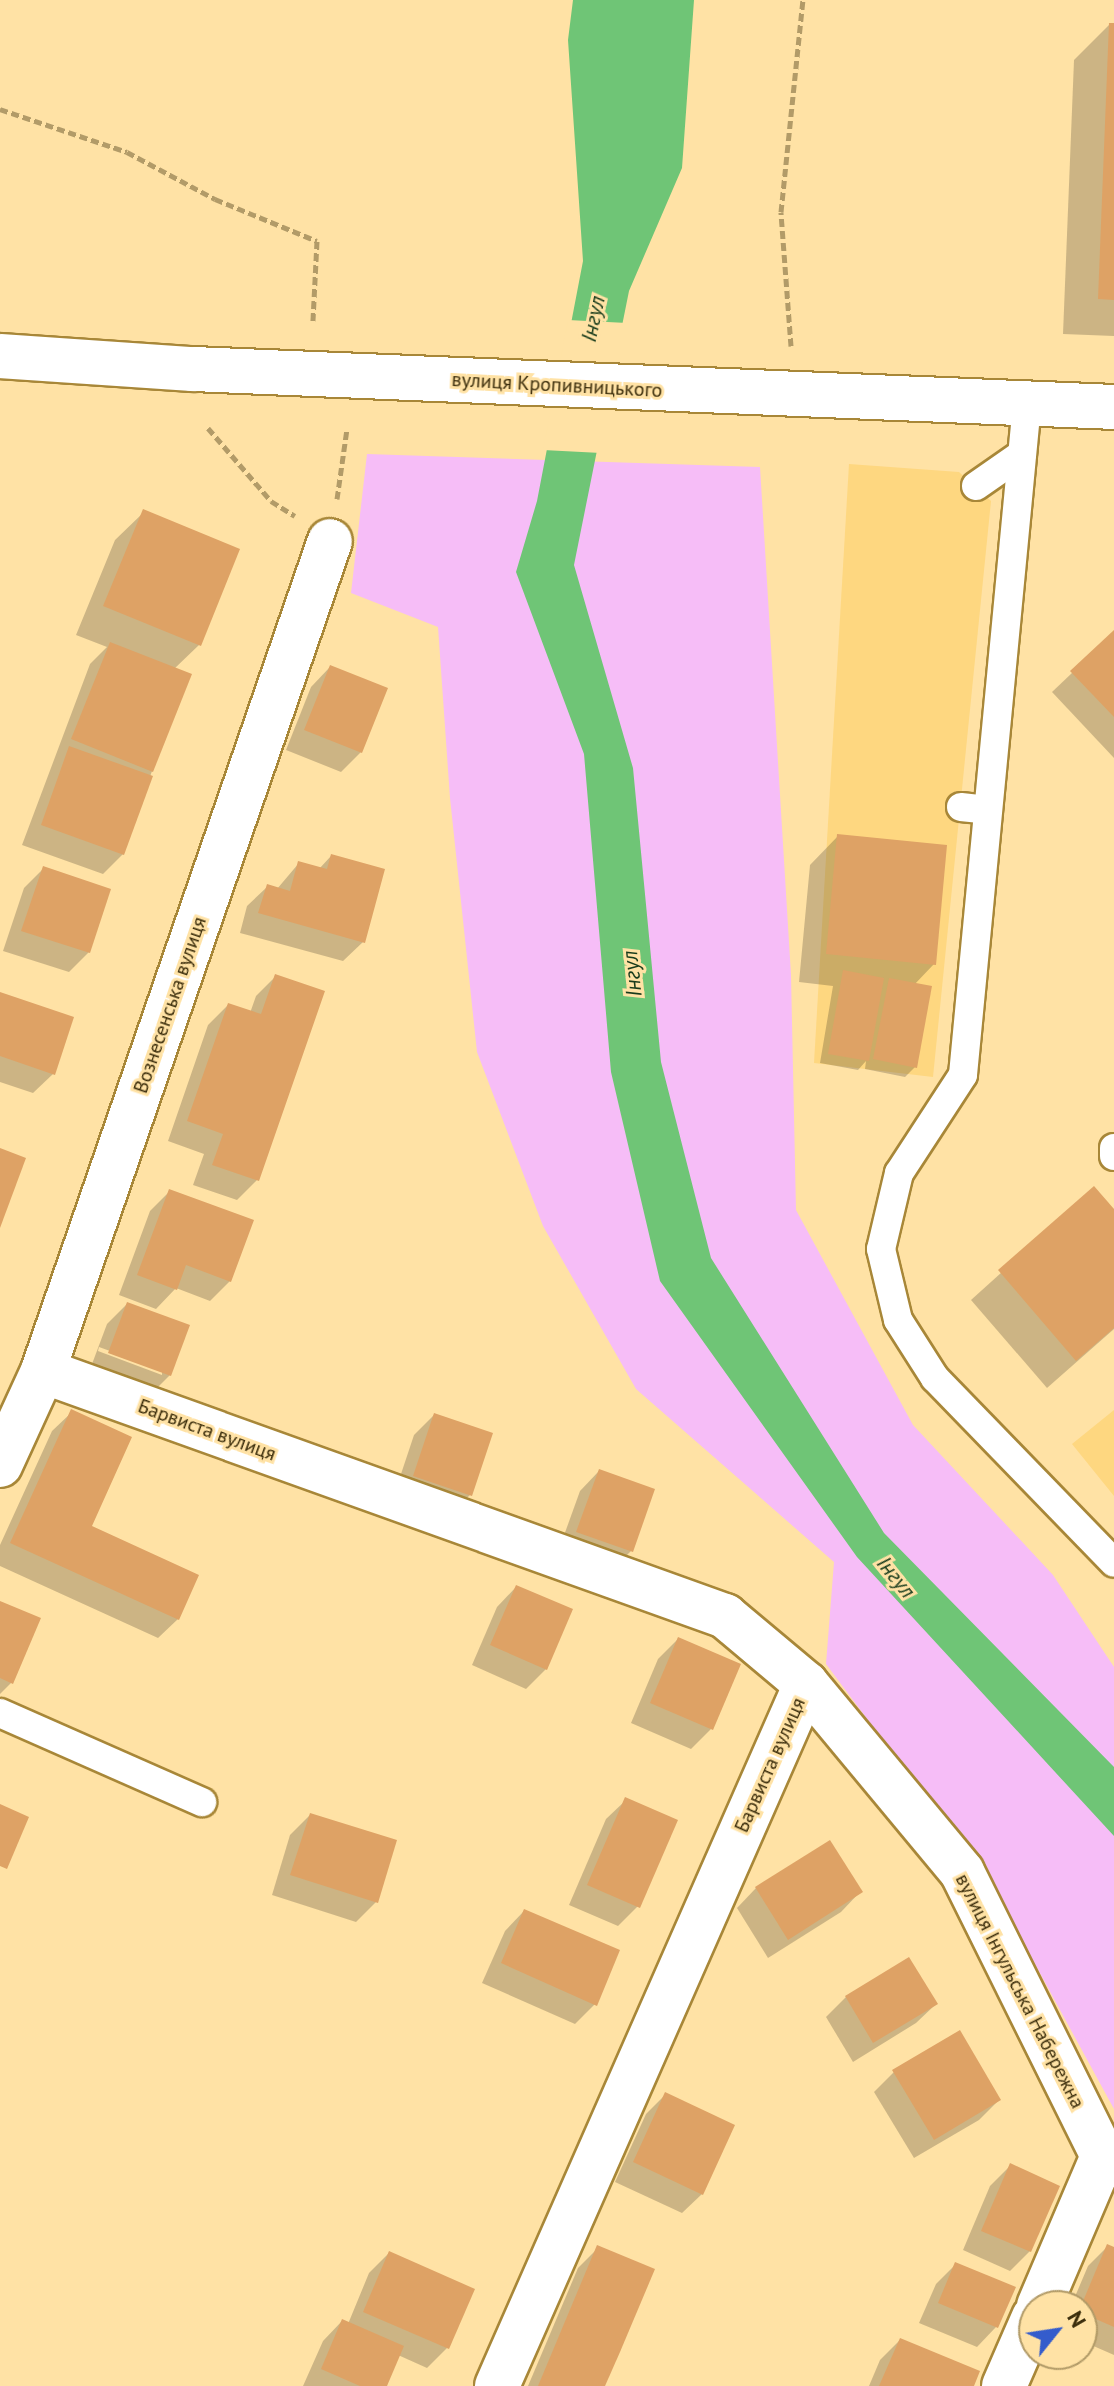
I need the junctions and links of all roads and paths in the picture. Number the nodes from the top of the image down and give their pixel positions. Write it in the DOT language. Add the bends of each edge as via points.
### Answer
graph roads {
  1 [pos="803,0"];
  2 [pos="0,109"];
  3 [pos="313,321"];
  4 [pos="791,346"];
  5 [pos="0,356"];
  6 [pos="1027,404"];
  7 [pos="1114,407"];
  8 [pos="208,428"];
  9 [pos="347,429"];
  10 [pos="1022,454"];
  11 [pos="976,486"];
  12 [pos="330,541"];
  13 [pos="1114,1148"];
  14 [pos="1114,1156"];
  15 [pos="43,1371"];
  16 [pos="0,1465"];
  17 [pos="1114,1563"];
  18 [pos="806,1684"];
  19 [pos="0,1713"];
  20 [pos="202,1802"];
  21 [pos="1109,2160"];
  22 [pos="1047,2290"];
  23 [pos="1018,2354"];
  24 [pos="497,2386"];
  25 [pos="1004,2386"];
  1 -- 4 [label="path" via="781,212"];
  2 -- 3 [label="path" via="127,152 215,199 317,241"];
  5 -- 6 [label="street, вулиця Кропивницького"];
  6 -- 7 [label="street, вулиця Кропивницького"];
  6 -- 10 [label="lane"];
  8 -- 12 [label="path" via="271,501"];
  9 -- 12 [label="path"];
  10 -- 11 [label="lane"];
  10 -- 17 [label="lane" via="975,809 963,1075 899,1173 881,1249 898,1320 935,1378"];
  12 -- 15 [label="street, Вознесенська вулиця"];
  13 -- 14 [label="lane"];
  15 -- 16 [label="street, Вознесенська вулиця"];
  15 -- 18 [label="street, Барвиста вулиця" via="725,1616"];
  18 -- 21 [label="street, вулиця Інгульська Набережна" via="962,1872"];
  18 -- 24 [label="street, Барвиста вулиця"];
  19 -- 20 [label="lane"];
  21 -- 22 [label="street"];
  23 -- 25 [label="street"];
}
